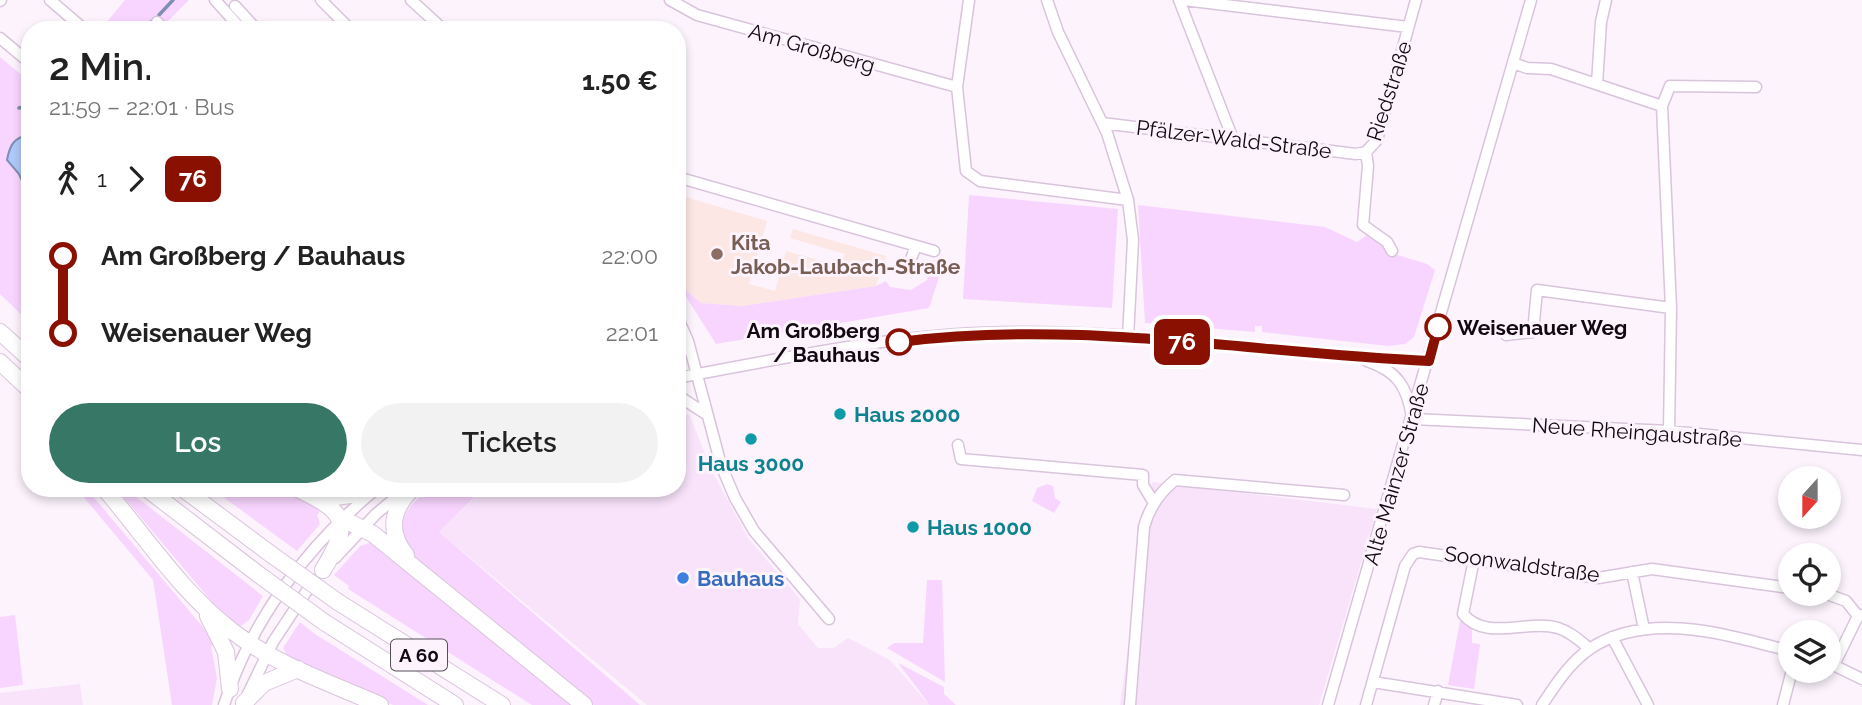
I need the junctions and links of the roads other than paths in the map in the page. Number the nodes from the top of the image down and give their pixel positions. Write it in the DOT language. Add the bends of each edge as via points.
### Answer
graph roads {
  1 [pos="50,0"];
  2 [pos="215,0"];
  3 [pos="321,0"];
  4 [pos="411,0"];
  5 [pos="670,0"];
  6 [pos="969,0"];
  7 [pos="1047,0"];
  8 [pos="1182,0"];
  9 [pos="1416,0"];
  10 [pos="1531,0"];
  11 [pos="1606,0"];
  12 [pos="234,6"];
  13 [pos="74,21"];
  14 [pos="248,21"];
  15 [pos="342,21"];
  16 [pos="434,21"];
  17 [pos="1408,27"];
  18 [pos="0,38"];
  19 [pos="21,56"];
  20 [pos="1513,63"];
  21 [pos="1597,84"];
  22 [pos="957,86"];
  23 [pos="1756,87"];
  24 [pos="1662,106"];
  25 [pos="1102,123"];
  26 [pos="1233,139"];
  27 [pos="1366,152"];
  28 [pos="686,180"];
  29 [pos="1128,200"];
  30 [pos="916,246"];
  31 [pos="934,251"];
  32 [pos="1392,251"];
  33 [pos="909,264"];
  34 [pos="1671,308"];
  35 [pos="0,331"];
  36 [pos="1506,335"];
  37 [pos="686,336"];
  38 [pos="1128,338"];
  39 [pos="21,344"];
  40 [pos="21,351"];
  41 [pos="1353,356"];
  42 [pos="1429,361"];
  43 [pos="0,362"];
  44 [pos="695,374"];
  45 [pos="686,376"];
  46 [pos="21,382"];
  47 [pos="686,401"];
  48 [pos="705,414"];
  49 [pos="1413,419"];
  50 [pos="1669,431"];
  51 [pos="958,445"];
  52 [pos="1862,450"];
  53 [pos="1344,495"];
  54 [pos="112,497"];
  55 [pos="158,497"];
  56 [pos="194,497"];
  57 [pos="315,497"];
  58 [pos="329,497"];
  59 [pos="367,497"];
  60 [pos="397,497"];
  61 [pos="406,497"];
  62 [pos="319,499"];
  63 [pos="1154,503"];
  64 [pos="340,522"];
  65 [pos="363,528"];
  66 [pos="1474,559"];
  67 [pos="323,570"];
  68 [pos="419,570"];
  69 [pos="1632,572"];
  70 [pos="1778,586"];
  71 [pos="193,594"];
  72 [pos="1841,599"];
  73 [pos="1860,615"];
  74 [pos="828,619"];
  75 [pos="1644,629"];
  76 [pos="1612,637"];
  77 [pos="250,643"];
  78 [pos="1778,648"];
  79 [pos="1841,648"];
  80 [pos="1590,649"];
  81 [pos="267,654"];
  82 [pos="1841,668"];
  83 [pos="298,669"];
  84 [pos="1862,679"];
  85 [pos="1373,682"];
  86 [pos="1789,683"];
  87 [pos="230,689"];
  88 [pos="1438,691"];
  89 [pos="244,704"];
  90 [pos="224,705"];
  91 [pos="380,705"];
  92 [pos="455,705"];
  93 [pos="502,705"];
  94 [pos="584,705"];
  95 [pos="1130,705"];
  96 [pos="1328,705"];
  97 [pos="1367,705"];
  98 [pos="1434,705"];
  99 [pos="1517,705"];
  100 [pos="1542,705"];
  101 [pos="1648,705"];
  102 [pos="1783,705"];
  1 -- 13 [label="street"];
  2 -- 12 [label="street"];
  3 -- 15 [label="street"];
  4 -- 16 [label="street"];
  5 -- 22 [label="street, Am Großberg" via="697,15"];
  6 -- 22 [label="street"];
  7 -- 25 [label="street"];
  8 -- 17 [label="street"];
  8 -- 26 [label="street"];
  9 -- 17 [label="street, Riedstraße"];
  10 -- 20 [label="street, Alte Mainzer Straße"];
  11 -- 21 [label="street"];
  12 -- 14 [label="street"];
  17 -- 27 [label="street, Riedstraße" via="1377,140"];
  18 -- 19 [label="street"];
  20 -- 21 [label="street"];
  20 -- 42 [label="street, Alte Mainzer Straße"];
  21 -- 24 [label="street"];
  22 -- 29 [label="street" via="964,166 979,181"];
  23 -- 24 [label="street" via="1670,86"];
  24 -- 34 [label="street"];
  25 -- 26 [label="street, Pfälzer-Wald-Straße"];
  25 -- 29 [label="street"];
  26 -- 27 [label="street, Pfälzer-Wald-Straße"];
  27 -- 32 [label="street, Riedstraße" via="1363,225"];
  28 -- 30 [label="street"];
  29 -- 38 [label="street" via="1133,240"];
  30 -- 31 [label="street"];
  30 -- 33 [label="street"];
  34 -- 36 [label="street" via="1537,290 1533,332"];
  34 -- 50 [label="street"];
  35 -- 39 [label="highway"];
  35 -- 40 [label="highway"];
  37 -- 44 [label="street"];
  38 -- 41 [label="street"];
  38 -- 44 [label="street" via="1022,332 953,335"];
  41 -- 42 [label="street"];
  41 -- 49 [label="street" via="1400,378"];
  42 -- 49 [label="street, Alte Mainzer Straße"];
  43 -- 46 [label="highway"];
  44 -- 45 [label="street"];
  44 -- 48 [label="street"];
  47 -- 48 [label="street"];
  48 -- 74 [label="street" via="721,465 754,531"];
  49 -- 50 [label="street, Neue Rheingaustraße"];
  49 -- 96 [label="street, Alte Mainzer Straße"];
  50 -- 52 [label="street, Neue Rheingaustraße"];
  51 -- 63 [label="street" via="961,459 1143,475 1143,485"];
  53 -- 63 [label="street" via="1175,480"];
  54 -- 71 [label="highway"];
  55 -- 92 [label="highway, A 60, bridge" via="324,622"];
  56 -- 93 [label="highway, A 60, bridge" via="338,603"];
  57 -- 62 [label="highway"];
  58 -- 62 [label="highway"];
  59 -- 64 [label="street"];
  60 -- 65 [label="street"];
  61 -- 68 [label="highway" via="398,506 394,528 398,543"];
  62 -- 64 [label="highway" via="334,510"];
  63 -- 95 [label="street" via="1144,527"];
  64 -- 65 [label="highway"];
  64 -- 67 [label="highway" via="342,537"];
  64 -- 77 [label="street" via="286,584"];
  65 -- 67 [label="street"];
  65 -- 68 [label="highway"];
  66 -- 69 [label="street, Soonwaldstraße" via="1598,578"];
  66 -- 80 [label="street" via="1464,614 1469,621 1489,628 1534,624 1557,628"];
  66 -- 85 [label="street, Soonwaldstraße" via="1425,551 1413,554 1405,566"];
  67 -- 81 [label="street" via="297,602"];
  68 -- 94 [label="highway"];
  69 -- 70 [label="street, Soonwaldstraße" via="1652,569"];
  69 -- 75 [label="street"];
  71 -- 77 [label="highway"];
  71 -- 87 [label="highway" via="223,644"];
  72 -- 73 [label="street"];
  73 -- 79 [label="street"];
  75 -- 76 [label="street"];
  75 -- 78 [label="street" via="1692,630"];
  76 -- 80 [label="street"];
  76 -- 101 [label="street"];
  77 -- 81 [label="highway"];
  77 -- 87 [label="street"];
  80 -- 100 [label="street" via="1567,669"];
  81 -- 83 [label="highway"];
  81 -- 89 [label="street"];
  82 -- 84 [label="street"];
  83 -- 89 [label="highway" via="264,683"];
  83 -- 91 [label="highway"];
  85 -- 88 [label="street"];
  85 -- 97 [label="street"];
  86 -- 102 [label="street"];
  87 -- 90 [label="street"];
  88 -- 98 [label="street"];
  88 -- 99 [label="street"];
}
